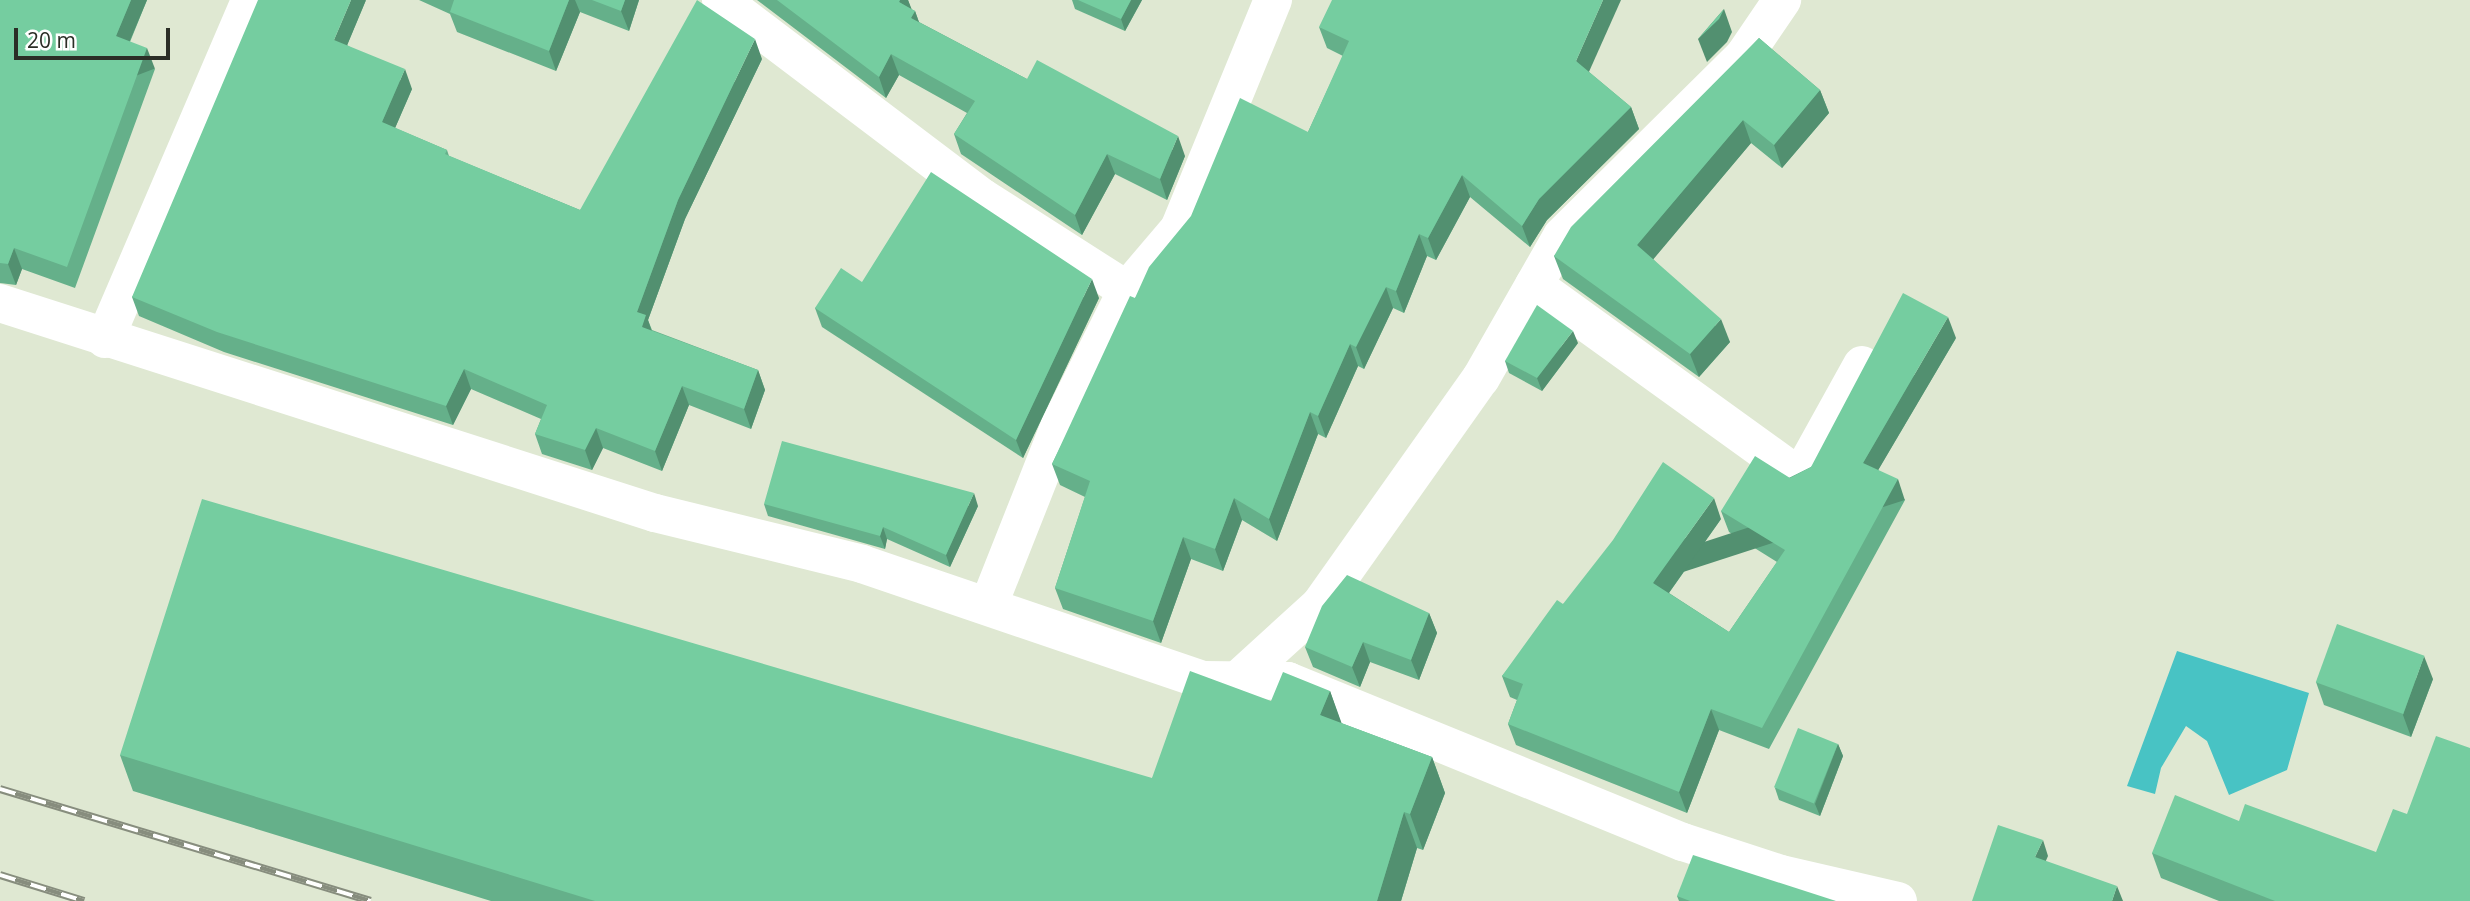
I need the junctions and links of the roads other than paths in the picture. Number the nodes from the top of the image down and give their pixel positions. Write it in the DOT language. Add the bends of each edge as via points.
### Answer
graph roads {
  1 [pos="250,0"];
  2 [pos="721,0"];
  3 [pos="1273,0"];
  4 [pos="1782,0"];
  5 [pos="1534,285"];
  6 [pos="1127,290"];
  7 [pos="0,303"];
  8 [pos="105,340"];
  9 [pos="1862,365"];
  10 [pos="989,604"];
  11 [pos="1242,676"];
  12 [pos="1898,901"];
  1 -- 8 [label="street"];
  2 -- 6 [label="street" via="983,198"];
  3 -- 6 [label="street" via="1179,229"];
  4 -- 5 [label="street" via="1744,56 1562,236"];
  5 -- 9 [label="street" via="1800,477"];
  5 -- 11 [label="street" via="1481,379 1320,605"];
  6 -- 10 [label="street" via="1060,425"];
  7 -- 8 [label="street"];
  8 -- 10 [label="street" via="655,513 862,564"];
  10 -- 11 [label="street" via="1203,680"];
  11 -- 12 [label="street" via="1288,681 1683,842 1781,874"];
}
